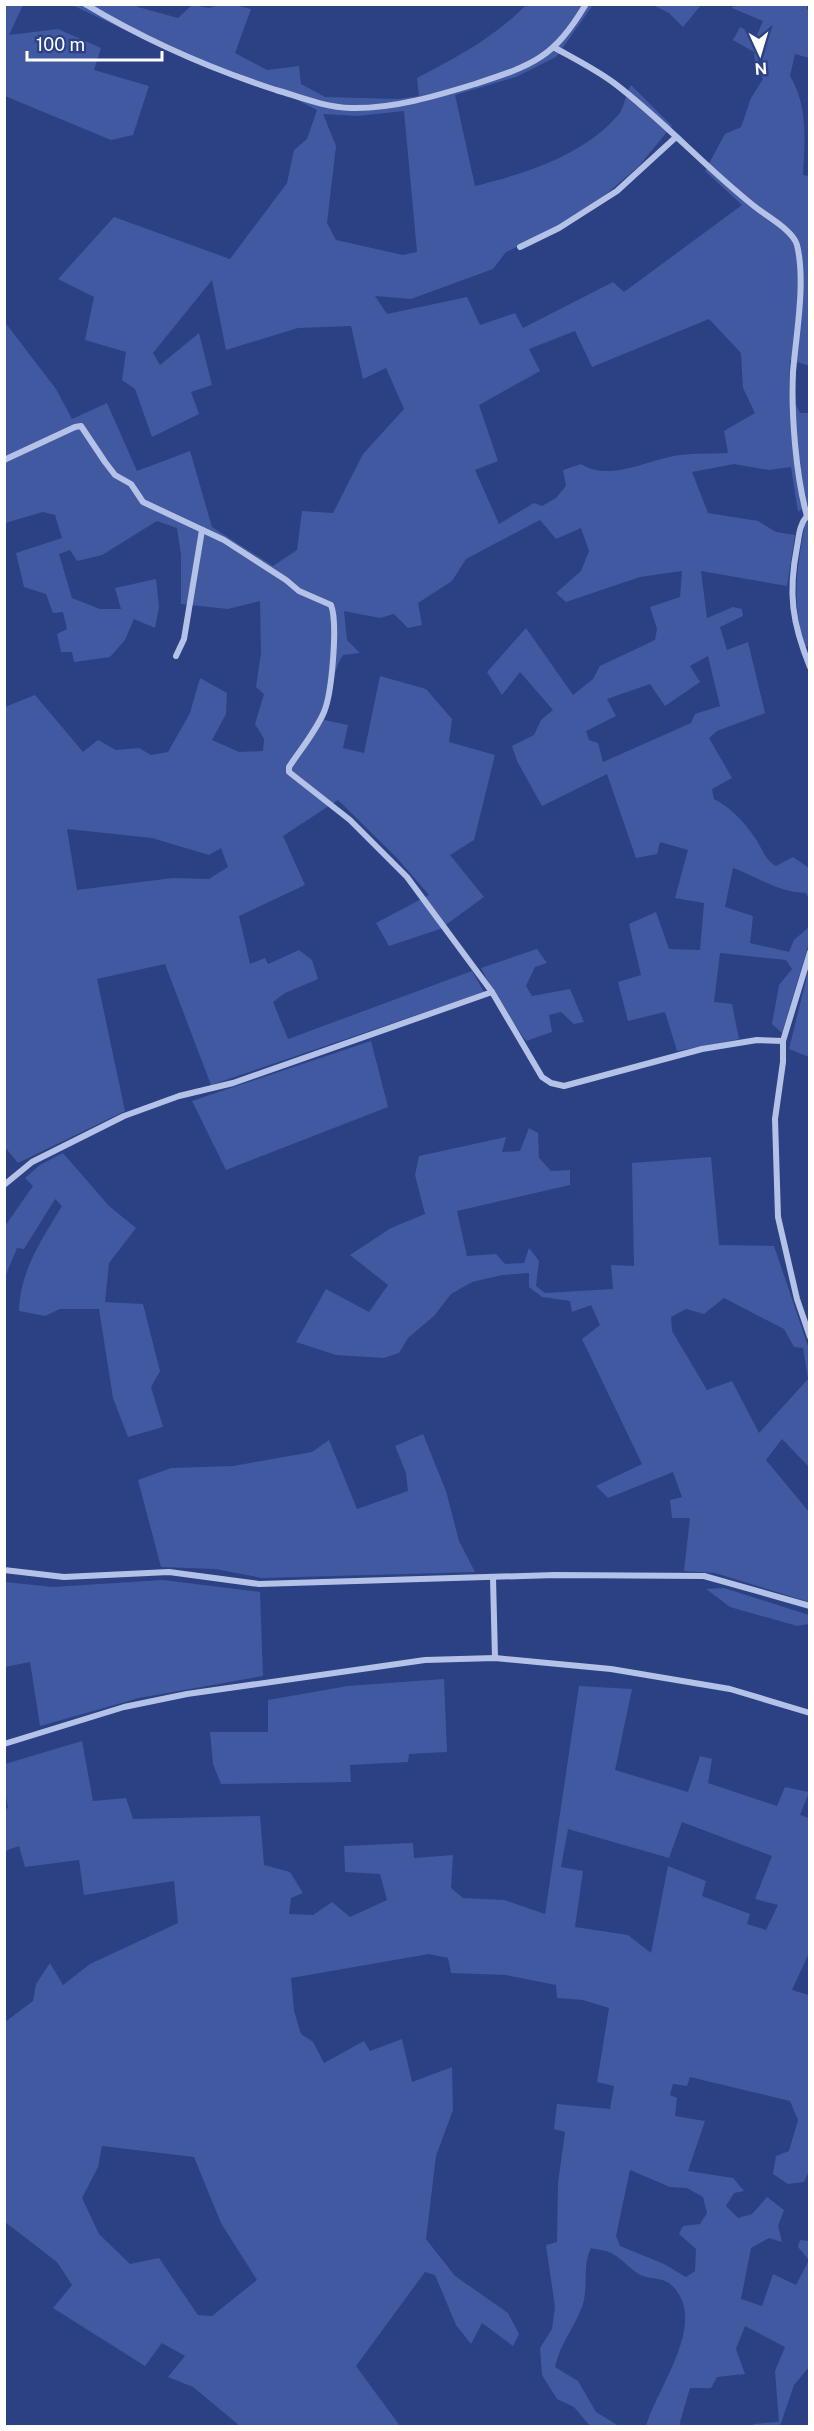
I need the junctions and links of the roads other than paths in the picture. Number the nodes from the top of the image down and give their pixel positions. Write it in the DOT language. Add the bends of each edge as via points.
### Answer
graph roads {
  1 [pos="85,4"];
  2 [pos="586,4"];
  3 [pos="555,48"];
  4 [pos="676,137"];
  5 [pos="520,247"];
  6 [pos="4,460"];
  7 [pos="808,516"];
  8 [pos="202,530"];
  9 [pos="177,656"];
  10 [pos="810,667"];
  11 [pos="810,952"];
  12 [pos="492,992"];
  13 [pos="783,1041"];
  14 [pos="4,1185"];
  15 [pos="810,1336"];
  16 [pos="4,1570"];
  17 [pos="493,1578"];
  18 [pos="810,1606"];
  19 [pos="495,1658"];
  20 [pos="810,1713"];
  21 [pos="4,1744"];
  1 -- 3 [label="street" via="131,32 227,74 324,105 352,108 408,102 454,91 518,70"];
  2 -- 3 [label="street"];
  3 -- 4 [label="street" via="611,81"];
  4 -- 5 [label="street" via="618,191"];
  4 -- 7 [label="street" via="795,239 799,319 794,411 797,465"];
  6 -- 8 [label="street" via="81,426 105,462 131,484 143,502"];
  7 -- 10 [label="street" via="801,526 790,580 794,620"];
  8 -- 9 [label="street" via="184,639"];
  8 -- 12 [label="street" via="240,550 299,591 331,605 335,627 326,705 289,772 380,847 444,924"];
  11 -- 13 [label="street"];
  12 -- 13 [label="street" via="542,1077 564,1086 702,1049 757,1040"];
  12 -- 14 [label="street" via="232,1083 179,1096 124,1116 32,1162"];
  13 -- 15 [label="street" via="775,1119 776,1199 797,1299"];
  16 -- 17 [label="street" via="64,1577 169,1572 259,1584"];
  17 -- 18 [label="street" via="704,1576"];
  17 -- 19 [label="street"];
  19 -- 20 [label="street" via="673,1677"];
  19 -- 21 [label="street" via="425,1660 187,1694 124,1707"];
}
